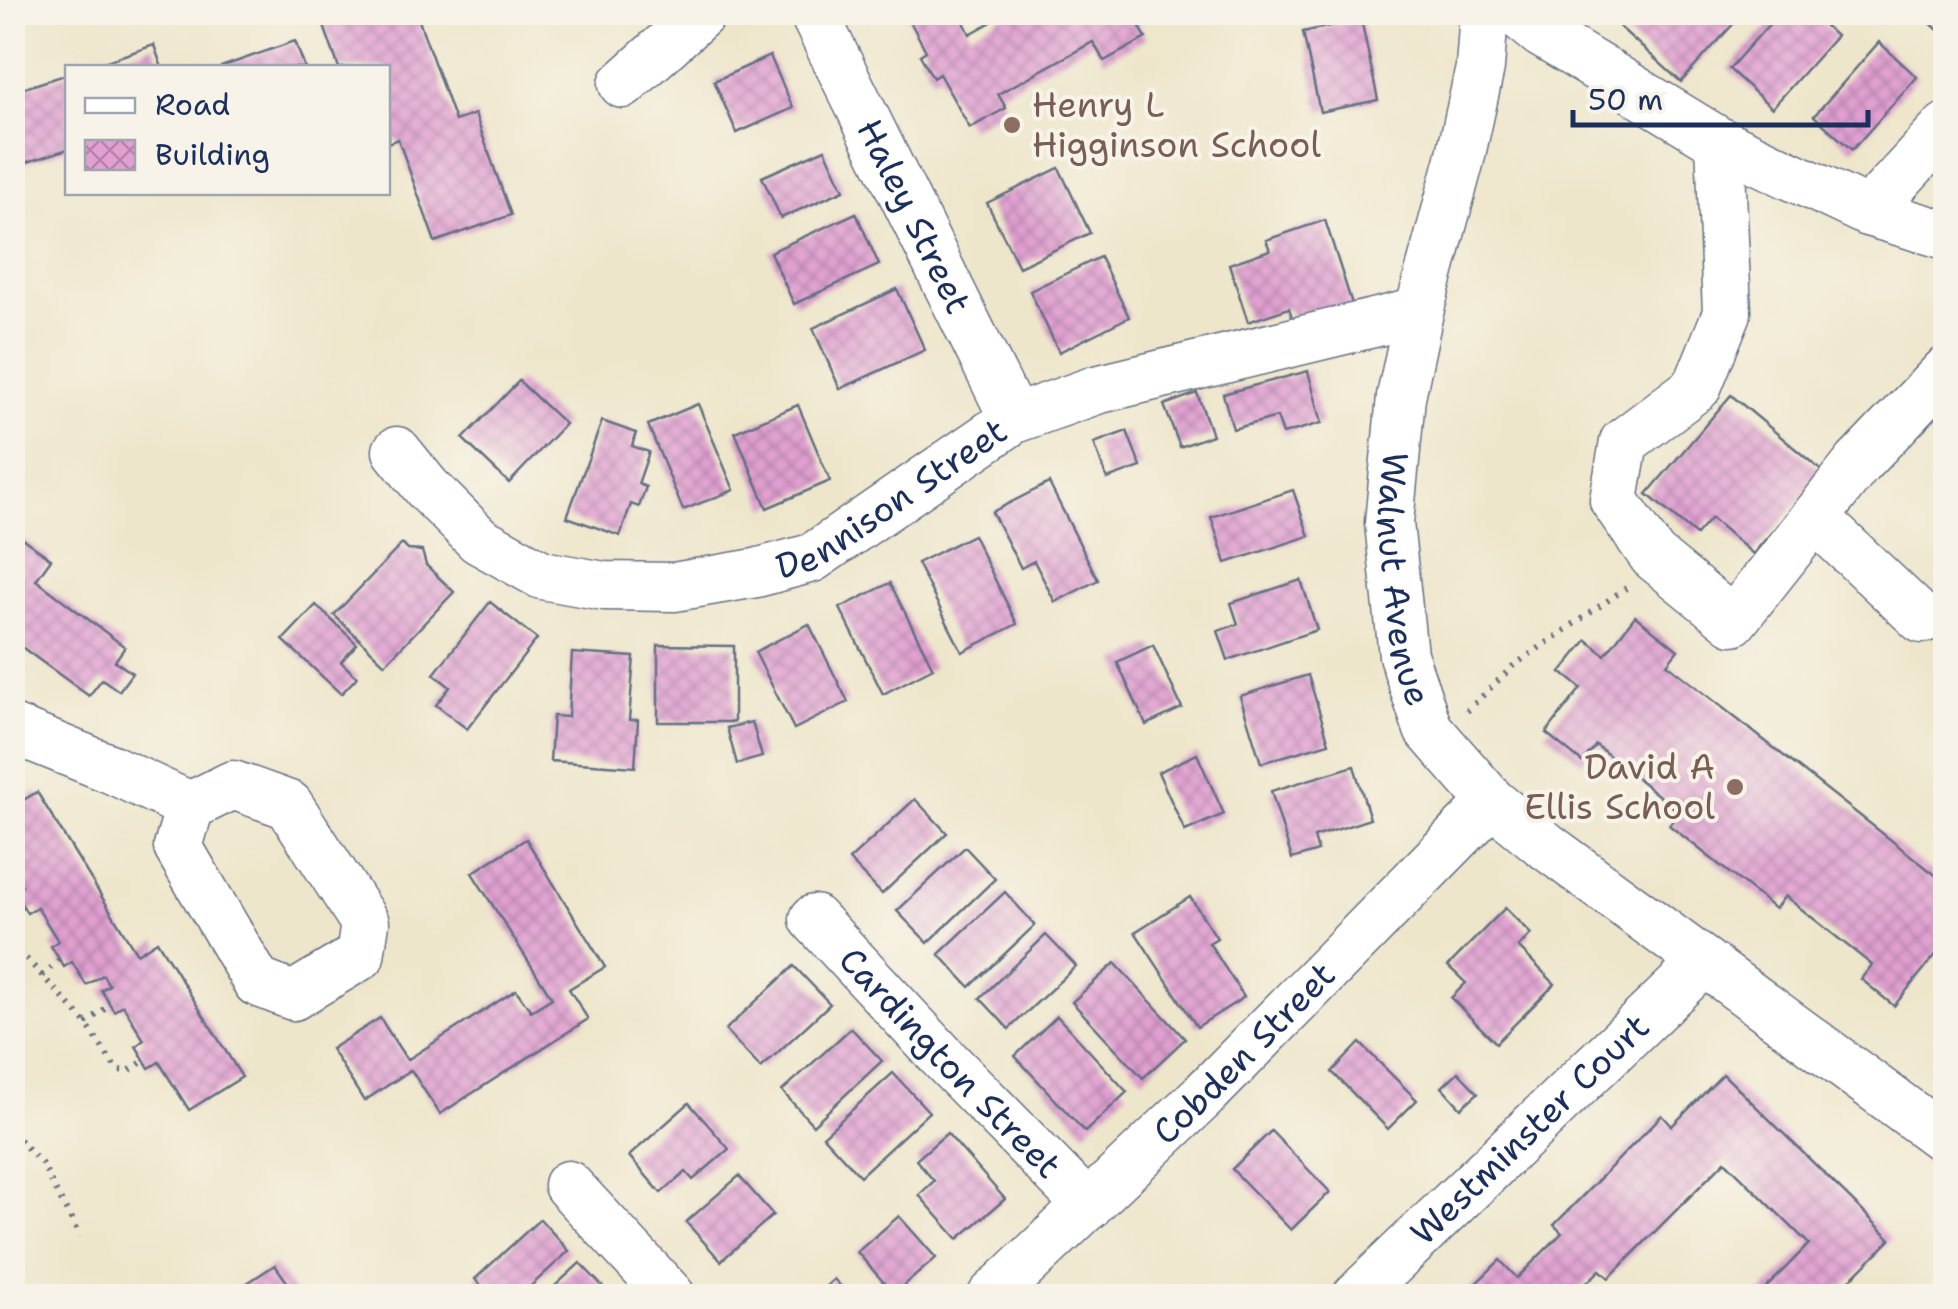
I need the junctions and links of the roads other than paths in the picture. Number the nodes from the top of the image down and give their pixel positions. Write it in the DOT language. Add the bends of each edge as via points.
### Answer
graph roads {
  1 [pos="703,12"];
  2 [pos="814,12"];
  3 [pos="1484,12"];
  4 [pos="1515,12"];
  5 [pos="624,84"];
  6 [pos="1946,127"];
  7 [pos="1720,142"];
  8 [pos="1868,212"];
  9 [pos="1946,235"];
  10 [pos="1419,312"];
  11 [pos="1946,371"];
  12 [pos="1014,419"];
  13 [pos="396,451"];
  14 [pos="1815,518"];
  15 [pos="1922,619"];
  16 [pos="12,729"];
  17 [pos="1492,802"];
  18 [pos="190,806"];
  19 [pos="814,919"];
  20 [pos="1704,962"];
  21 [pos="1946,1140"];
  22 [pos="568,1185"];
  23 [pos="1088,1206"];
  24 [pos="671,1296"];
  25 [pos="992,1296"];
  26 [pos="1356,1296"];
  1 -- 5 [label="street"];
  2 -- 12 [label="street, Haley Street"];
  3 -- 10 [label="street, Walnut Avenue" via="1480,68"];
  4 -- 7 [label="street"];
  6 -- 8 [label="street"];
  7 -- 8 [label="street"];
  7 -- 14 [label="street" via="1726,313 1697,387 1624,442 1614,500 1653,556 1733,621"];
  8 -- 9 [label="street"];
  10 -- 12 [label="street, Dennison Street" via="1096,390"];
  10 -- 17 [label="street, Walnut Avenue" via="1401,397 1389,524 1403,654 1428,729"];
  11 -- 14 [label="street" via="1858,462"];
  12 -- 13 [label="street, Dennison Street" via="812,558 674,586 604,586 542,575 479,540"];
  14 -- 15 [label="street"];
  16 -- 18 [label="street"];
  17 -- 20 [label="street, Walnut Avenue"];
  17 -- 23 [label="street, Cobden Street"];
  18 -- 18 [label="street" via="178,846 257,982 293,996 360,956 365,922 289,806 234,785"];
  19 -- 23 [label="street, Cardington Street"];
  20 -- 21 [label="street, Walnut Avenue"];
  20 -- 26 [label="street, Westminster Court"];
  22 -- 24 [label="street"];
  23 -- 25 [label="street, Cobden Street"];
}
